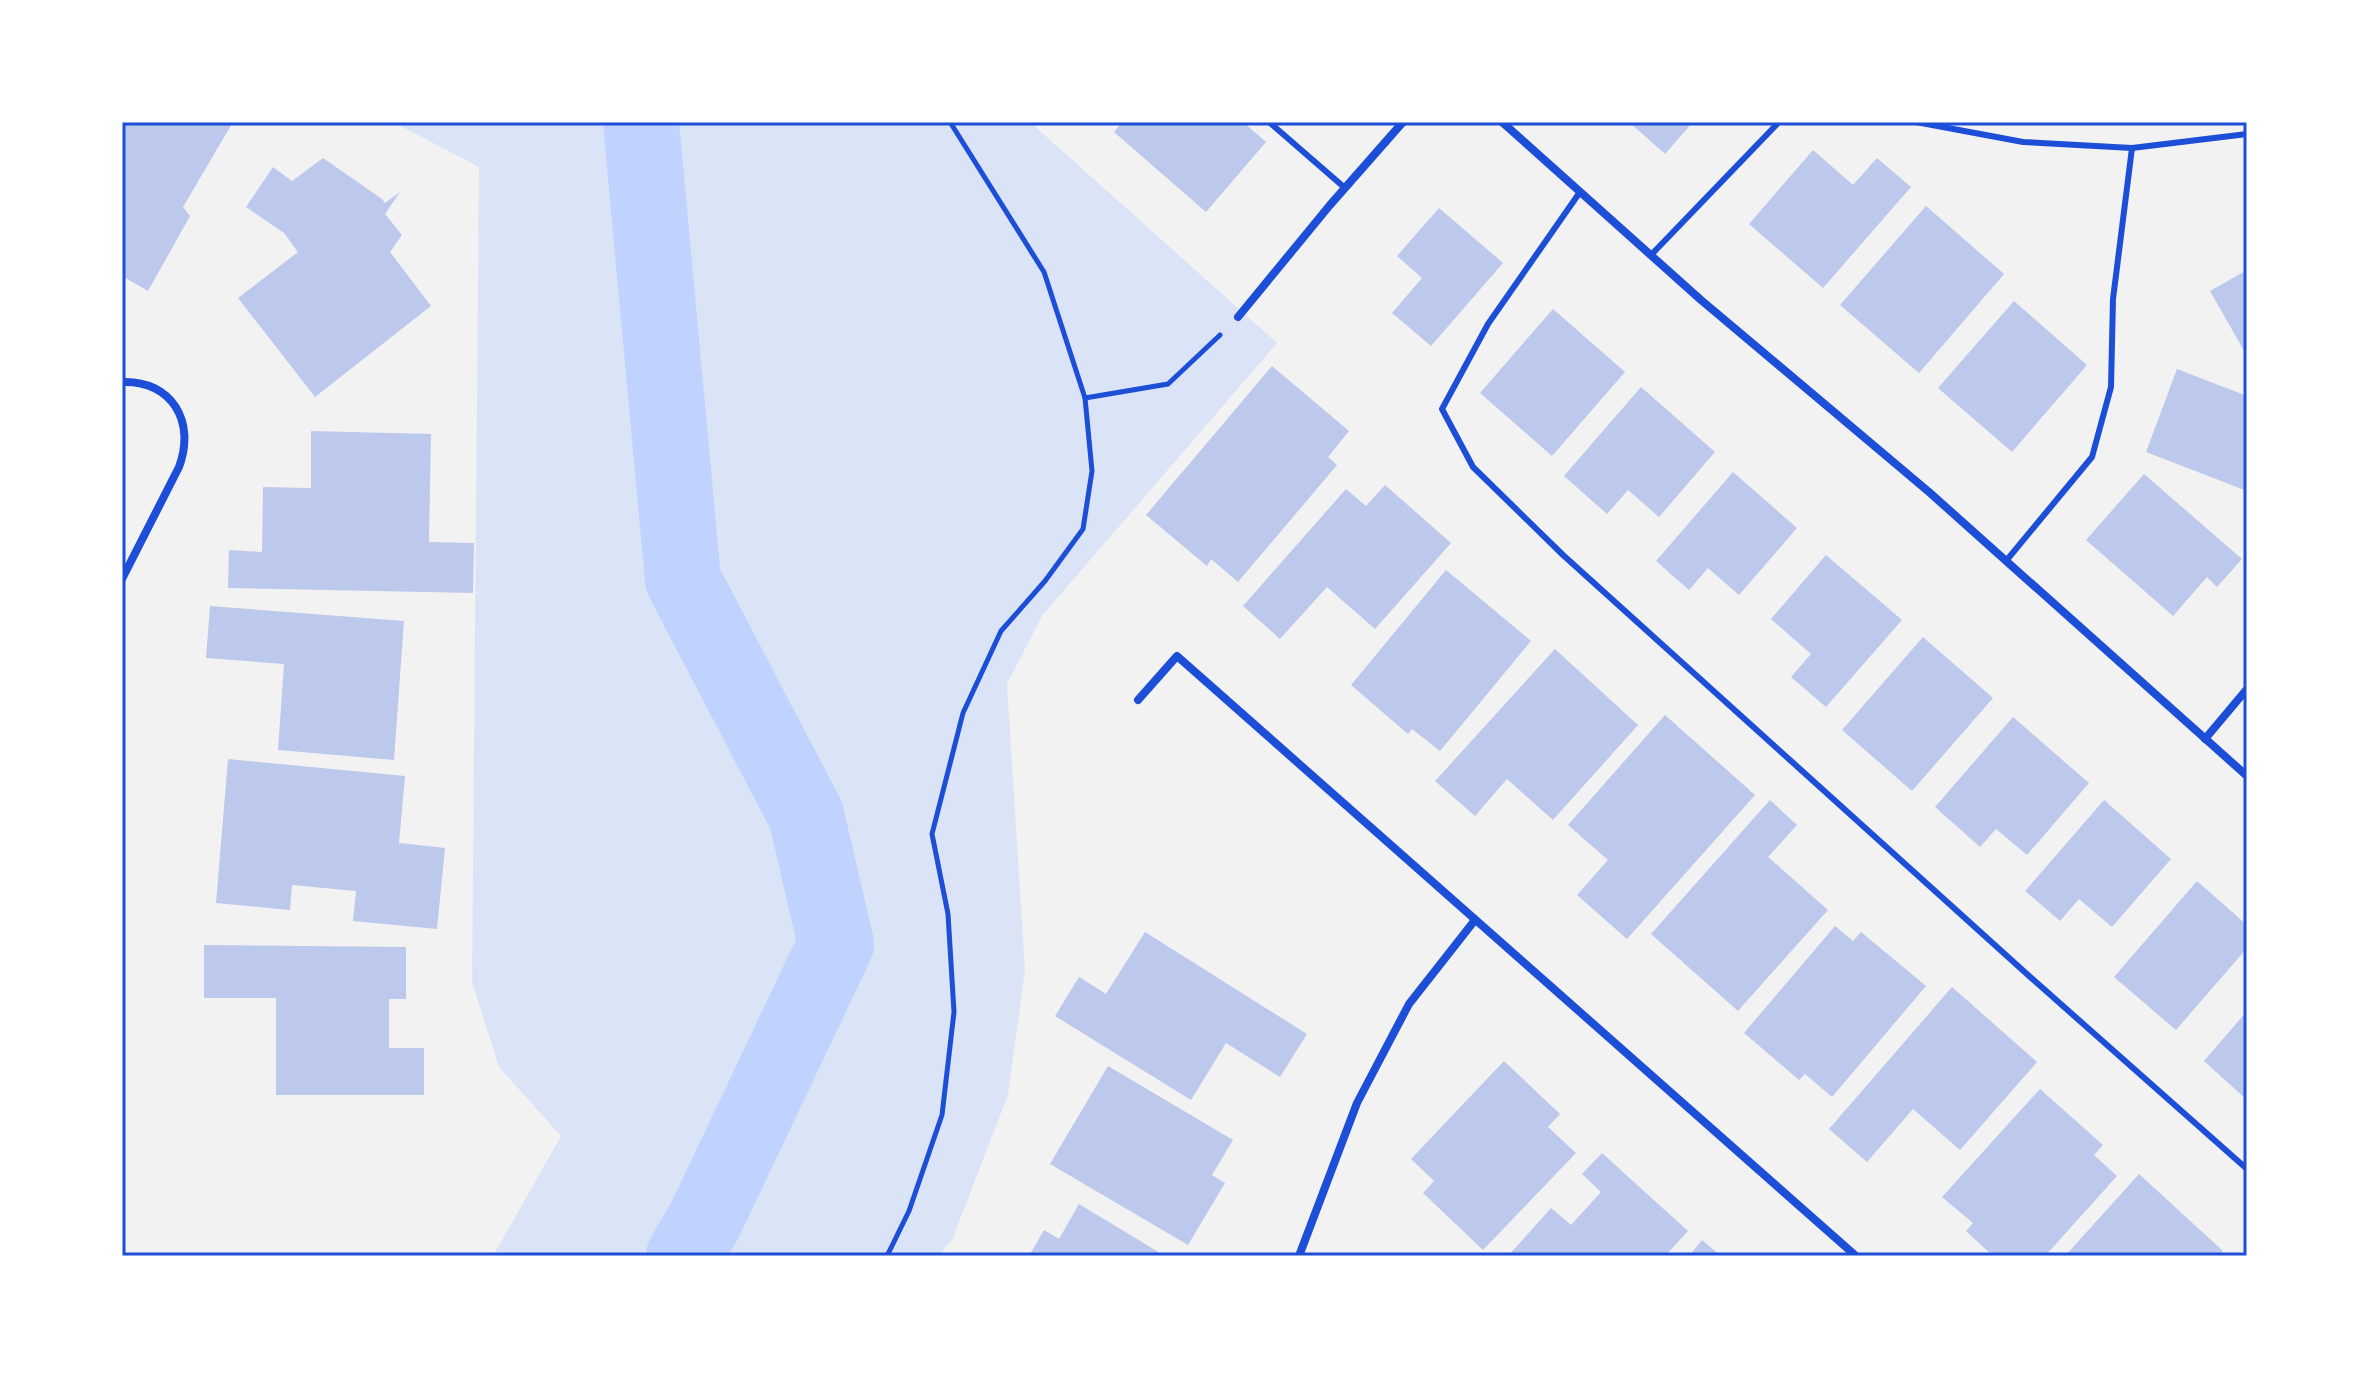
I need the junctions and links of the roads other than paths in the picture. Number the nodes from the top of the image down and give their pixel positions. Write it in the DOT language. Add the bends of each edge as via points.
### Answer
graph roads {
  1 [pos="1269,122"];
  2 [pos="1403,122"];
  3 [pos="1502,122"];
  4 [pos="1779,122"];
  5 [pos="1916,122"];
  6 [pos="2247,134"];
  7 [pos="2132,148"];
  8 [pos="1345,188"];
  9 [pos="1580,192"];
  10 [pos="1651,255"];
  11 [pos="1238,317"];
  12 [pos="122,382"];
  13 [pos="2006,561"];
  14 [pos="122,579"];
  15 [pos="2247,689"];
  16 [pos="1138,700"];
  17 [pos="2205,739"];
  18 [pos="2247,776"];
  19 [pos="1475,920"];
  20 [pos="2247,1169"];
  21 [pos="1299,1256"];
  22 [pos="1856,1256"];
  1 -- 8 [label="lane"];
  2 -- 8 [label="street"];
  3 -- 9 [label="street"];
  4 -- 10 [label="lane"];
  5 -- 7 [label="lane" via="2023,142"];
  6 -- 7 [label="lane"];
  7 -- 13 [label="lane" via="2113,299 2111,387 2092,457"];
  8 -- 11 [label="street"];
  9 -- 10 [label="street"];
  9 -- 20 [label="lane" via="1488,324 1442,409 1473,467 1575,566"];
  10 -- 13 [label="street"];
  12 -- 14 [label="street" via="145,384 168,399 180,413 186,445"];
  13 -- 17 [label="street"];
  15 -- 17 [label="street"];
  16 -- 19 [label="street" via="1177,656"];
  17 -- 18 [label="street"];
  19 -- 21 [label="street" via="1409,1004 1364,1088"];
  19 -- 22 [label="street"];
}
